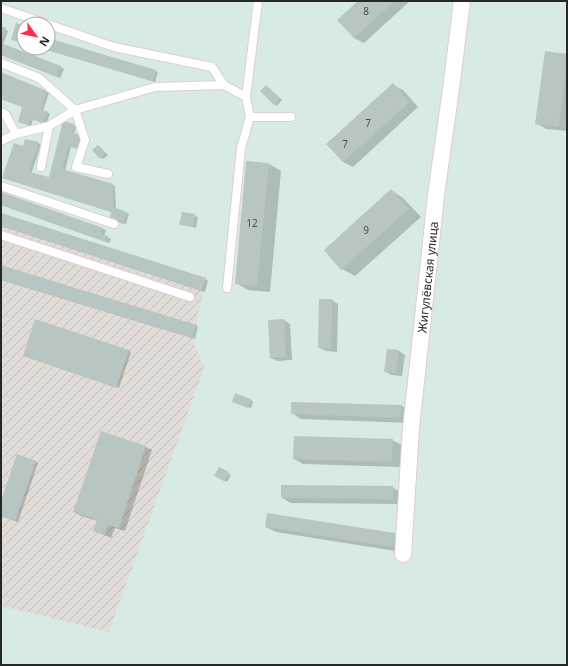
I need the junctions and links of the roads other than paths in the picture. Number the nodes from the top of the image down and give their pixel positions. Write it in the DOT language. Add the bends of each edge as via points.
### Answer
graph roads {
  1 [pos="258,1"];
  2 [pos="462,1"];
  3 [pos="1,8"];
  4 [pos="1,63"];
  5 [pos="224,85"];
  6 [pos="246,97"];
  7 [pos="75,110"];
  8 [pos="1,112"];
  9 [pos="250,117"];
  10 [pos="291,117"];
  11 [pos="49,126"];
  12 [pos="16,134"];
  13 [pos="1,141"];
  14 [pos="41,167"];
  15 [pos="108,174"];
  16 [pos="1,186"];
  17 [pos="114,224"];
  18 [pos="1,235"];
  19 [pos="227,288"];
  20 [pos="190,297"];
  21 [pos="403,554"];
  1 -- 6 [label="lane"];
  2 -- 21 [label="street, Жигулёвская улица" via="436,195 411,428"];
  3 -- 5 [label="lane" via="114,47 212,67"];
  4 -- 7 [label="lane" via="39,78"];
  5 -- 6 [label="lane"];
  5 -- 7 [label="lane" via="155,87"];
  6 -- 9 [label="lane"];
  7 -- 11 [label="lane"];
  7 -- 15 [label="lane" via="85,140 76,167"];
  8 -- 12 [label="lane" via="5,114"];
  9 -- 10 [label="lane"];
  9 -- 19 [label="lane" via="241,148"];
  11 -- 12 [label="lane"];
  11 -- 14 [label="lane"];
  12 -- 13 [label="lane"];
  16 -- 17 [label="lane"];
  18 -- 20 [label="lane"];
}
